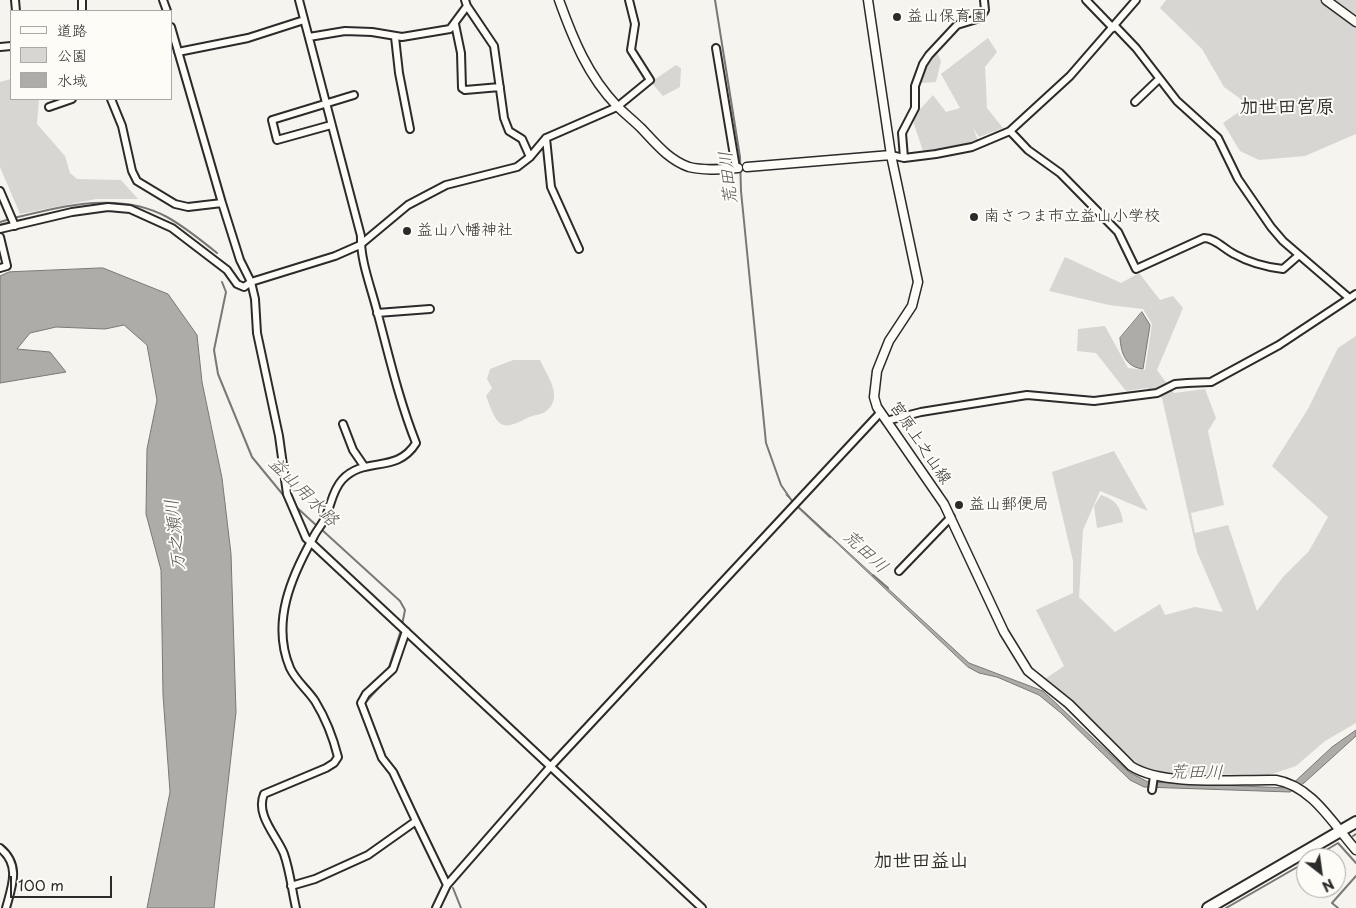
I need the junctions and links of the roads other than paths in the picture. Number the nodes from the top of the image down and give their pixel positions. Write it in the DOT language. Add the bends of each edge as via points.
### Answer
graph roads {
  1 [pos="299,0"];
  2 [pos="559,0"];
  3 [pos="629,0"];
  4 [pos="868,0"];
  5 [pos="984,0"];
  6 [pos="1086,0"];
  7 [pos="1136,0"];
  8 [pos="1326,0"];
  9 [pos="466,3"];
  10 [pos="304,20"];
  11 [pos="1356,22"];
  12 [pos="455,24"];
  13 [pos="1114,27"];
  14 [pos="172,31"];
  15 [pos="309,37"];
  16 [pos="395,38"];
  17 [pos="716,48"];
  18 [pos="178,52"];
  19 [pos="1159,79"];
  20 [pos="500,86"];
  21 [pos="354,95"];
  22 [pos="69,100"];
  23 [pos="111,100"];
  24 [pos="1135,102"];
  25 [pos="326,104"];
  26 [pos="49,107"];
  27 [pos="617,107"];
  28 [pos="331,125"];
  29 [pos="410,129"];
  30 [pos="1010,131"];
  31 [pos="546,138"];
  32 [pos="891,154"];
  33 [pos="530,157"];
  34 [pos="904,158"];
  35 [pos="747,167"];
  36 [pos="737,168"];
  37 [pos="0,191"];
  38 [pos="222,203"];
  39 [pos="14,224"];
  40 [pos="0,229"];
  41 [pos="0,236"];
  42 [pos="360,245"];
  43 [pos="579,248"];
  44 [pos="1299,255"];
  45 [pos="0,268"];
  46 [pos="251,282"];
  47 [pos="1356,294"];
  48 [pos="1348,297"];
  49 [pos="430,309"];
  50 [pos="377,313"];
  51 [pos="880,413"];
  52 [pos="886,421"];
  53 [pos="342,424"];
  54 [pos="364,466"];
  55 [pos="951,517"];
  56 [pos="310,542"];
  57 [pos="899,571"];
  58 [pos="406,631"];
  59 [pos="551,766"];
  60 [pos="1154,776"];
  61 [pos="1152,790"];
  62 [pos="416,822"];
  63 [pos="1356,822"];
  64 [pos="1339,832"];
  65 [pos="0,848"];
  66 [pos="1356,850"];
  67 [pos="447,885"];
  68 [pos="291,886"];
  69 [pos="6,908"];
  70 [pos="296,908"];
  71 [pos="436,908"];
  72 [pos="702,908"];
  73 [pos="1208,908"];
  1 -- 10 [label="street"];
  2 -- 27 [label="street" via="580,56"];
  3 -- 27 [label="street" via="635,24 631,50 650,80"];
  4 -- 32 [label="street, 宮原上之山線"];
  5 -- 34 [label="street" via="985,10 980,18 957,25 928,55 915,86 915,108 902,133"];
  6 -- 13 [label="street"];
  7 -- 13 [label="street"];
  8 -- 11 [label="street"];
  9 -- 12 [label="street"];
  9 -- 20 [label="street" via="494,46"];
  10 -- 15 [label="street"];
  10 -- 18 [label="street" via="248,38"];
  12 -- 16 [label="street" via="450,29"];
  12 -- 20 [label="street" via="462,88"];
  13 -- 19 [label="street" via="1136,48"];
  13 -- 30 [label="street" via="1070,76"];
  14 -- 18 [label="street"];
  15 -- 16 [label="street" via="345,31 372,32"];
  15 -- 25 [label="street"];
  16 -- 29 [label="street"];
  17 -- 36 [label="street"];
  18 -- 38 [label="street"];
  19 -- 24 [label="street"];
  19 -- 44 [label="street" via="1218,138 1256,208"];
  20 -- 33 [label="street" via="509,131 522,139"];
  21 -- 25 [label="street"];
  22 -- 26 [label="street"];
  23 -- 38 [label="street" via="137,181 175,204"];
  25 -- 28 [label="street"];
  25 -- 28 [label="street" via="272,120 277,140"];
  27 -- 31 [label="street"];
  27 -- 36 [label="street" via="673,159 691,167"];
  28 -- 42 [label="street" via="361,236"];
  30 -- 34 [label="street" via="972,147"];
  30 -- 44 [label="street" via="1028,150 1060,173 1118,232 1136,269 1204,238 1212,239 1233,254 1265,267 1282,269"];
  31 -- 33 [label="street"];
  31 -- 43 [label="street" via="551,187"];
  32 -- 34 [label="street"];
  32 -- 35 [label="street"];
  32 -- 51 [label="street, 宮原上之山線" via="918,282 912,306 889,341 877,372 874,396"];
  33 -- 42 [label="street" via="517,167 446,185 428,194"];
  35 -- 36 [label="street"];
  37 -- 39 [label="street"];
  38 -- 46 [label="street" via="240,260"];
  39 -- 40 [label="street"];
  39 -- 46 [label="street" via="108,206 130,209 172,228 227,270 236,284 244,287"];
  41 -- 45 [label="street" via="7,266"];
  42 -- 46 [label="street"];
  42 -- 50 [label="street"];
  44 -- 48 [label="street"];
  46 -- 56 [label="street" via="256,334 287,494"];
  47 -- 48 [label="street"];
  48 -- 52 [label="street" via="1280,345 1211,382 1181,384 1158,393 1094,401 1027,395"];
  49 -- 50 [label="street"];
  50 -- 54 [label="street" via="399,398 416,443 406,457 397,462"];
  51 -- 52 [label="street, 宮原上之山線"];
  51 -- 59 [label="street"];
  52 -- 55 [label="street, 宮原上之山線"];
  53 -- 54 [label="street" via="352,450"];
  54 -- 56 [label="street" via="340,482"];
  55 -- 57 [label="street"];
  55 -- 60 [label="street, 宮原上之山線" via="1004,632 1028,671 1069,704 1131,766"];
  56 -- 58 [label="street"];
  56 -- 68 [label="street" via="285,597 283,637 290,668 315,700 332,733 338,757 326,768 264,794 261,799 270,830 284,855"];
  58 -- 59 [label="street"];
  58 -- 62 [label="street" via="393,669 366,694 361,703 382,758 393,772"];
  59 -- 67 [label="street"];
  59 -- 72 [label="street"];
  60 -- 61 [label="street"];
  60 -- 64 [label="street, 宮原上之山線" via="1291,783 1307,794"];
  62 -- 67 [label="street"];
  62 -- 68 [label="street" via="368,855"];
  63 -- 64 [label="main road"];
  64 -- 66 [label="street"];
  64 -- 73 [label="main road"];
  65 -- 69 [label="street" via="9,857 14,872"];
  67 -- 71 [label="street"];
  68 -- 70 [label="street"];
}
